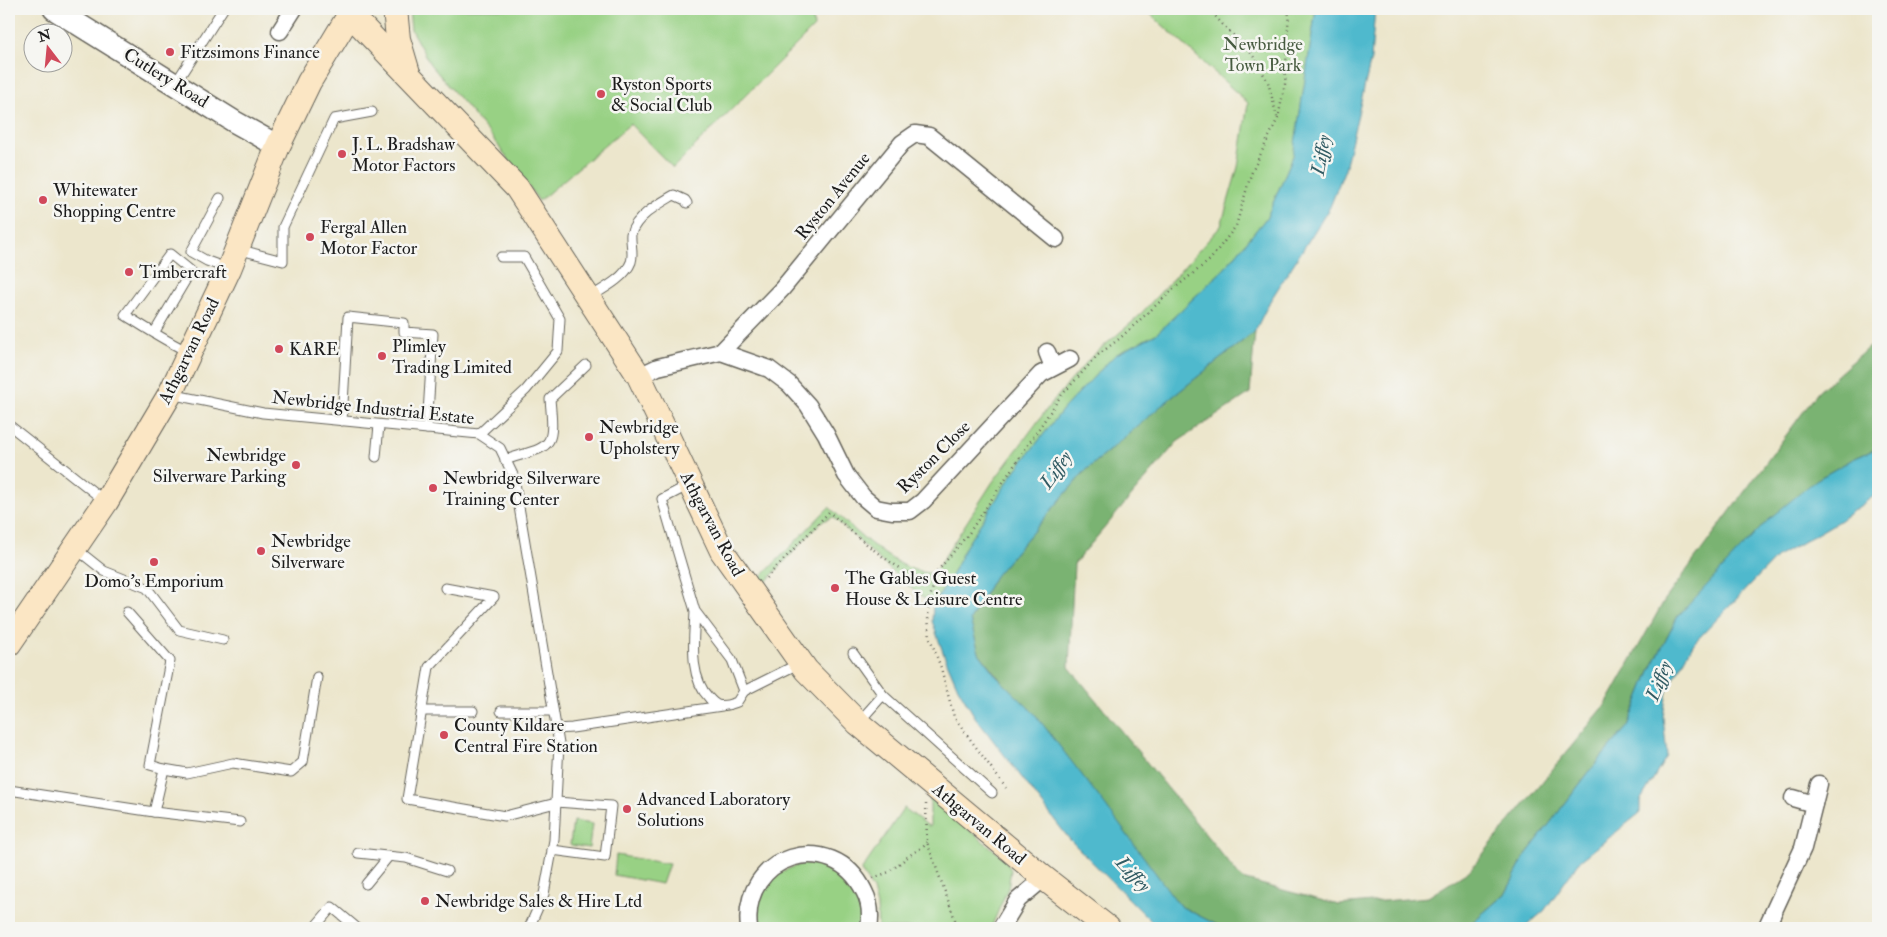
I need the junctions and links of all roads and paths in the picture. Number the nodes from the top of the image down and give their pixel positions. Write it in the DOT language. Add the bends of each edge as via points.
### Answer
graph roads {
  1 [pos="54,9"];
  2 [pos="223,9"];
  3 [pos="294,9"];
  4 [pos="395,9"];
  5 [pos="1209,9"];
  6 [pos="351,11"];
  7 [pos="280,31"];
  8 [pos="410,78"];
  9 [pos="174,84"];
  10 [pos="372,112"];
  11 [pos="1278,118"];
  12 [pos="278,146"];
  13 [pos="220,198"];
  14 [pos="687,202"];
  15 [pos="1056,239"];
  16 [pos="199,256"];
  17 [pos="501,258"];
  18 [pos="233,259"];
  19 [pos="192,270"];
  20 [pos="588,299"];
  21 [pos="154,333"];
  22 [pos="190,352"];
  23 [pos="721,352"];
  24 [pos="1047,352"];
  25 [pos="1070,359"];
  26 [pos="586,365"];
  27 [pos="1053,367"];
  28 [pos="639,376"];
  29 [pos="170,394"];
  30 [pos="342,421"];
  31 [pos="9,425"];
  32 [pos="379,425"];
  33 [pos="427,429"];
  34 [pos="479,434"];
  35 [pos="376,457"];
  36 [pos="505,460"];
  37 [pos="689,485"];
  38 [pos="106,502"];
  39 [pos="74,548"];
  40 [pos="931,579"];
  41 [pos="445,588"];
  42 [pos="695,611"];
  43 [pos="128,612"];
  44 [pos="222,640"];
  45 [pos="9,644"];
  46 [pos="853,653"];
  47 [pos="800,663"];
  48 [pos="317,677"];
  49 [pos="744,691"];
  50 [pos="883,695"];
  51 [pos="724,706"];
  52 [pos="422,710"];
  53 [pos="473,711"];
  54 [pos="501,711"];
  55 [pos="553,711"];
  56 [pos="858,723"];
  57 [pos="556,729"];
  58 [pos="164,769"];
  59 [pos="930,783"];
  60 [pos="1819,784"];
  61 [pos="1006,788"];
  62 [pos="9,790"];
  63 [pos="992,793"];
  64 [pos="1793,798"];
  65 [pos="556,802"];
  66 [pos="1814,804"];
  67 [pos="154,812"];
  68 [pos="240,822"];
  69 [pos="927,842"];
  70 [pos="552,850"];
  71 [pos="358,853"];
  72 [pos="389,856"];
  73 [pos="447,871"];
  74 [pos="1044,878"];
  75 [pos="860,883"];
  76 [pos="366,884"];
  77 [pos="314,928"];
  78 [pos="357,928"];
  79 [pos="530,928"];
  80 [pos="749,928"];
  81 [pos="868,928"];
  82 [pos="958,928"];
  83 [pos="1001,928"];
  84 [pos="1108,928"];
  85 [pos="1766,928"];
  1 -- 9 [label="street, Cutlery Road"];
  2 -- 9 [label="lane"];
  3 -- 7 [label="street"];
  4 -- 8 [label="main road" via="398,39"];
  5 -- 11 [label="path" via="1252,54 1268,82"];
  6 -- 8 [label="main road, Athgarvan Road"];
  6 -- 12 [label="main road, Athgarvan Road" via="309,82"];
  8 -- 20 [label="main road, Athgarvan Road" via="517,188"];
  9 -- 12 [label="street, Cutlery Road"];
  10 -- 18 [label="lane" via="334,119 284,227 283,261"];
  12 -- 18 [label="main road, Athgarvan Road"];
  13 -- 16 [label="lane" via="191,252"];
  14 -- 20 [label="lane" via="674,195 638,222 632,234 631,261 625,271"];
  15 -- 23 [label="street, Ryston Avenue" via="929,136 915,134 902,143 782,290"];
  16 -- 18 [label="lane"];
  16 -- 19 [label="lane"];
  17 -- 34 [label="lane" via="524,256 560,319 558,351 526,390"];
  18 -- 22 [label="main road, Athgarvan Road"];
  19 -- 21 [label="lane"];
  19 -- 21 [label="lane" via="170,254 125,315"];
  20 -- 28 [label="main road, Athgarvan Road"];
  21 -- 22 [label="lane"];
  22 -- 29 [label="main road, Athgarvan Road"];
  23 -- 27 [label="street, Ryston Close" via="769,368 789,384 808,405 846,475 863,497 876,508 892,511 910,511 923,501 1041,374"];
  23 -- 28 [label="street" via="658,367"];
  24 -- 27 [label="street"];
  25 -- 27 [label="street, Ryston Close"];
  26 -- 36 [label="lane" via="550,399 553,428 549,443 541,450"];
  28 -- 37 [label="main road, Athgarvan Road"];
  29 -- 30 [label="lane, Newbridge Industrial Estate" via="263,413"];
  29 -- 38 [label="main road, Athgarvan Road"];
  30 -- 32 [label="lane, Newbridge Industrial Estate"];
  30 -- 33 [label="lane" via="348,317 404,323 404,332 433,334"];
  31 -- 38 [label="lane"];
  32 -- 33 [label="lane, Newbridge Industrial Estate"];
  32 -- 35 [label="lane"];
  33 -- 34 [label="lane, Newbridge Industrial Estate"];
  34 -- 36 [label="lane, Newbridge Industrial Estate" via="500,448"];
  36 -- 55 [label="lane, Newbridge Industrial Estate" via="514,477"];
  37 -- 42 [label="lane" via="662,499"];
  37 -- 47 [label="main road, Athgarvan Road" via="722,551"];
  38 -- 39 [label="main road, Athgarvan Road"];
  39 -- 44 [label="lane" via="104,571 147,588 179,630"];
  39 -- 45 [label="main road, Athgarvan Road"];
  40 -- 61 [label="path" via="930,638 954,717"];
  41 -- 52 [label="lane" via="494,597 429,667"];
  42 -- 49 [label="lane" via="732,660"];
  42 -- 51 [label="lane" via="694,659 698,680 716,705"];
  43 -- 58 [label="lane" via="170,661 150,765"];
  46 -- 50 [label="lane"];
  47 -- 49 [label="lane"];
  47 -- 56 [label="main road, Athgarvan Road"];
  48 -- 58 [label="lane" via="303,762 291,772 233,763 187,773"];
  49 -- 51 [label="lane" via="737,702"];
  50 -- 56 [label="lane"];
  50 -- 63 [label="lane"];
  51 -- 57 [label="lane"];
  52 -- 53 [label="lane"];
  52 -- 65 [label="lane" via="408,799 504,816"];
  54 -- 55 [label="lane"];
  55 -- 57 [label="lane, Newbridge Industrial Estate"];
  56 -- 59 [label="main road, Athgarvan Road"];
  57 -- 65 [label="lane, Newbridge Industrial Estate" via="559,744"];
  58 -- 67 [label="lane"];
  59 -- 69 [label="path" via="926,797"];
  59 -- 74 [label="main road, Athgarvan Road"];
  60 -- 66 [label="street"];
  62 -- 67 [label="lane"];
  64 -- 66 [label="street"];
  65 -- 70 [label="lane, Newbridge Industrial Estate"];
  65 -- 70 [label="lane" via="611,806 605,857"];
  66 -- 85 [label="street" via="1803,848"];
  67 -- 68 [label="lane"];
  69 -- 75 [label="path" via="889,872"];
  69 -- 82 [label="path"];
  70 -- 79 [label="lane, Newbridge Industrial Estate" via="544,894"];
  71 -- 72 [label="lane"];
  72 -- 73 [label="lane"];
  72 -- 76 [label="lane"];
  74 -- 83 [label="street" via="1018,900"];
  74 -- 84 [label="main road, Athgarvan Road"];
  75 -- 80 [label="street" via="847,868 830,859 812,855 792,857 774,865 760,878 751,895 747,914"];
  75 -- 81 [label="street" via="870,911"];
  77 -- 78 [label="lane" via="332,907"];
}
